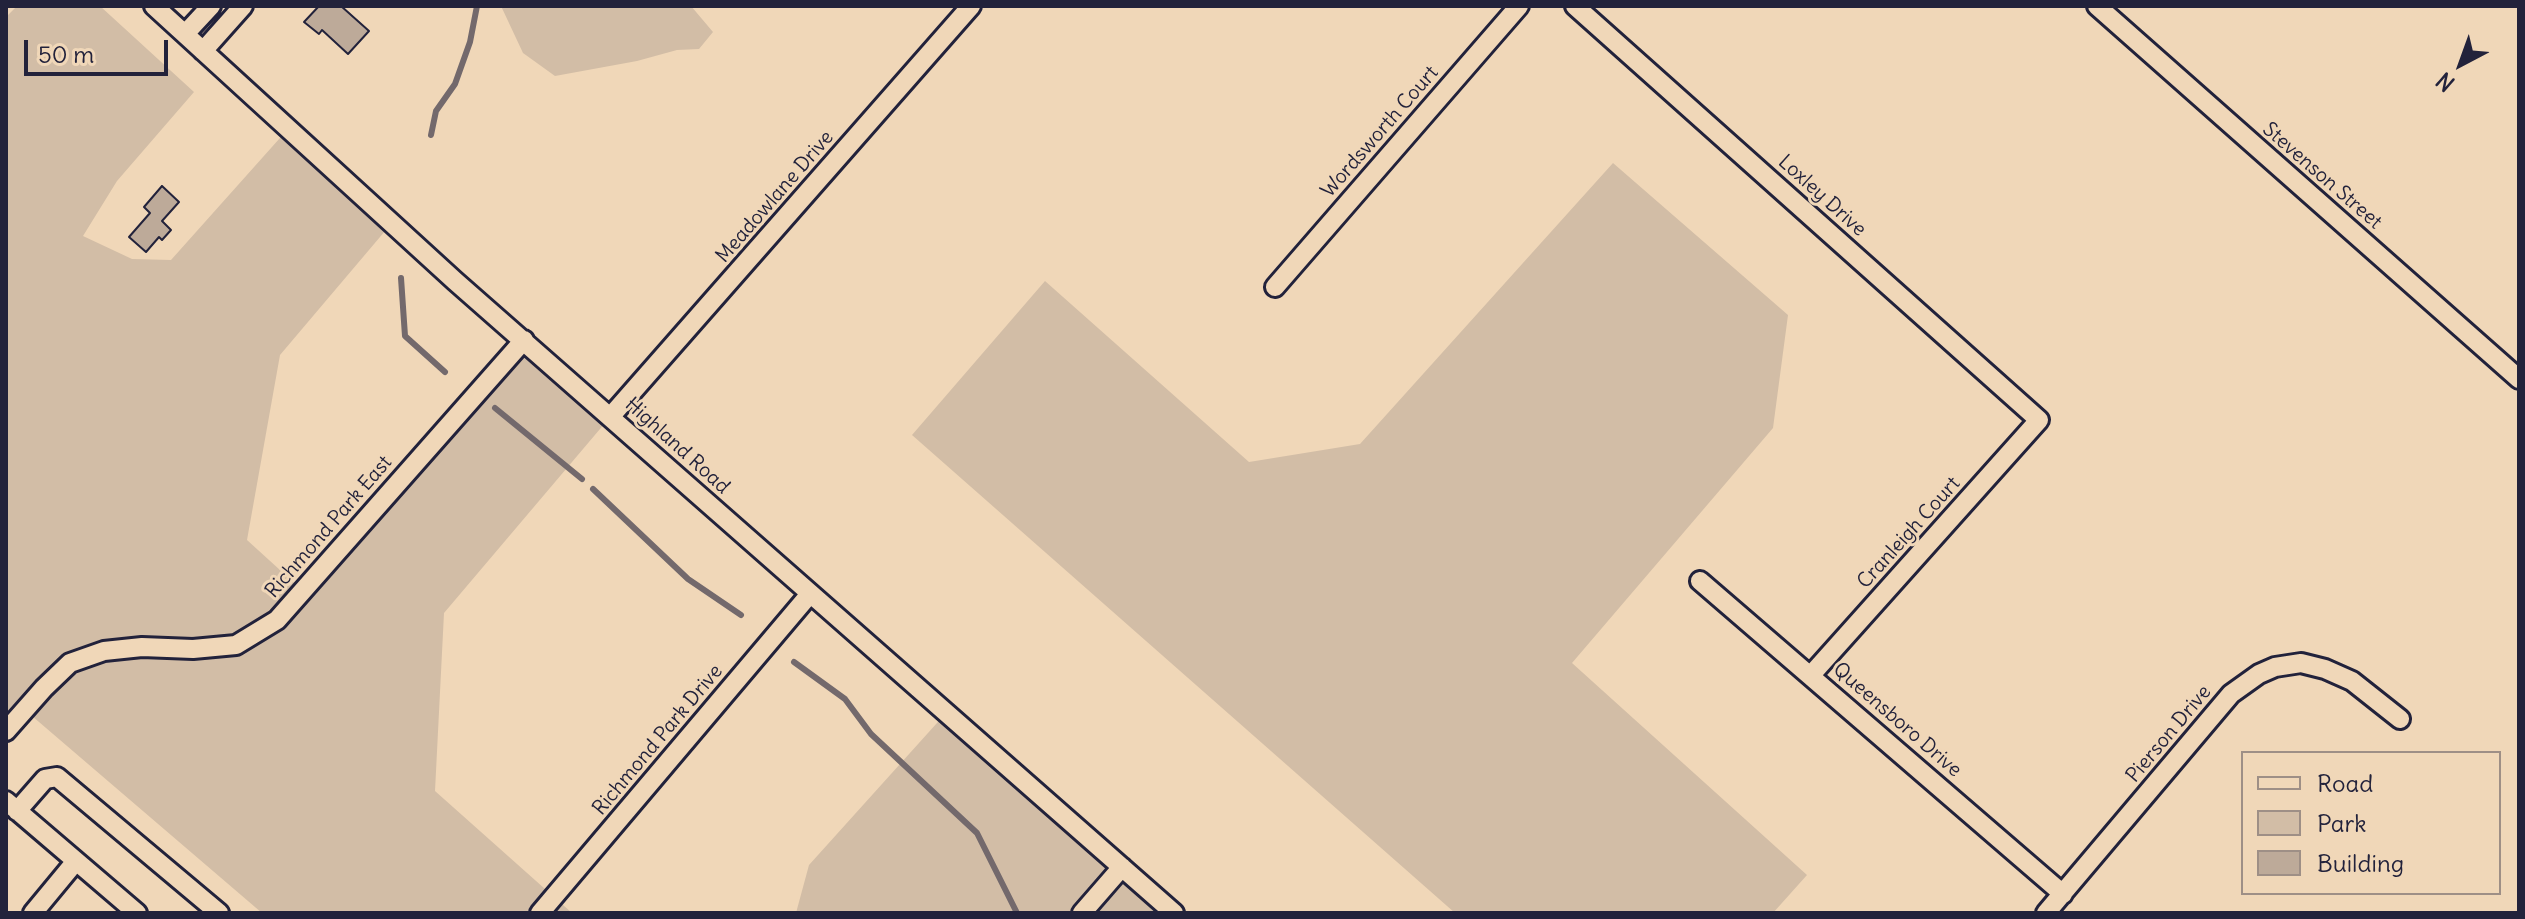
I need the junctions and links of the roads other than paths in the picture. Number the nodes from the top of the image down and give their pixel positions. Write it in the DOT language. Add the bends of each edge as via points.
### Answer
graph roads {
  1 [pos="154,6"];
  2 [pos="211,6"];
  3 [pos="243,6"];
  4 [pos="971,6"];
  5 [pos="1519,6"];
  6 [pos="1575,6"];
  7 [pos="2097,6"];
  8 [pos="185,34"];
  9 [pos="203,51"];
  10 [pos="1275,287"];
  11 [pos="524,340"];
  12 [pos="2519,379"];
  13 [pos="611,416"];
  14 [pos="2039,420"];
  15 [pos="1700,581"];
  16 [pos="809,595"];
  17 [pos="1811,675"];
  18 [pos="2400,719"];
  19 [pos="6,731"];
  20 [pos="12,806"];
  21 [pos="76,861"];
  22 [pos="1122,867"];
  23 [pos="2063,894"];
  24 [pos="33,913"];
  25 [pos="137,913"];
  26 [pos="219,913"];
  27 [pos="540,913"];
  28 [pos="1082,913"];
  29 [pos="1174,913"];
  30 [pos="2046,913"];
  1 -- 8 [label="street, Highland Road"];
  2 -- 8 [label="street"];
  3 -- 9 [label="street"];
  4 -- 13 [label="street, Meadowlane Drive"];
  5 -- 10 [label="street, Wordsworth Court"];
  6 -- 14 [label="street, Loxley Drive"];
  7 -- 12 [label="street, Stevenson Street"];
  8 -- 9 [label="street, Highland Road"];
  9 -- 11 [label="street, Highland Road"];
  11 -- 13 [label="street, Highland Road"];
  11 -- 19 [label="street, Richmond Park East" via="277,620 236,645 104,651 70,663"];
  13 -- 16 [label="street, Highland Road"];
  14 -- 17 [label="street, Cranleigh Court"];
  15 -- 17 [label="street, Queensboro Drive"];
  16 -- 22 [label="street, Highland Road"];
  16 -- 27 [label="street, Richmond Park Drive"];
  17 -- 23 [label="street, Queensboro Drive"];
  18 -- 23 [label="street, Pierson Drive" via="2352,681 2325,669 2301,663 2259,674 2231,694"];
  20 -- 21 [label="street"];
  20 -- 26 [label="street" via="45,779 57,777"];
  21 -- 24 [label="street"];
  21 -- 25 [label="street"];
  22 -- 28 [label="street"];
  22 -- 29 [label="street, Highland Road"];
  23 -- 30 [label="street, Pierson Drive"];
}
